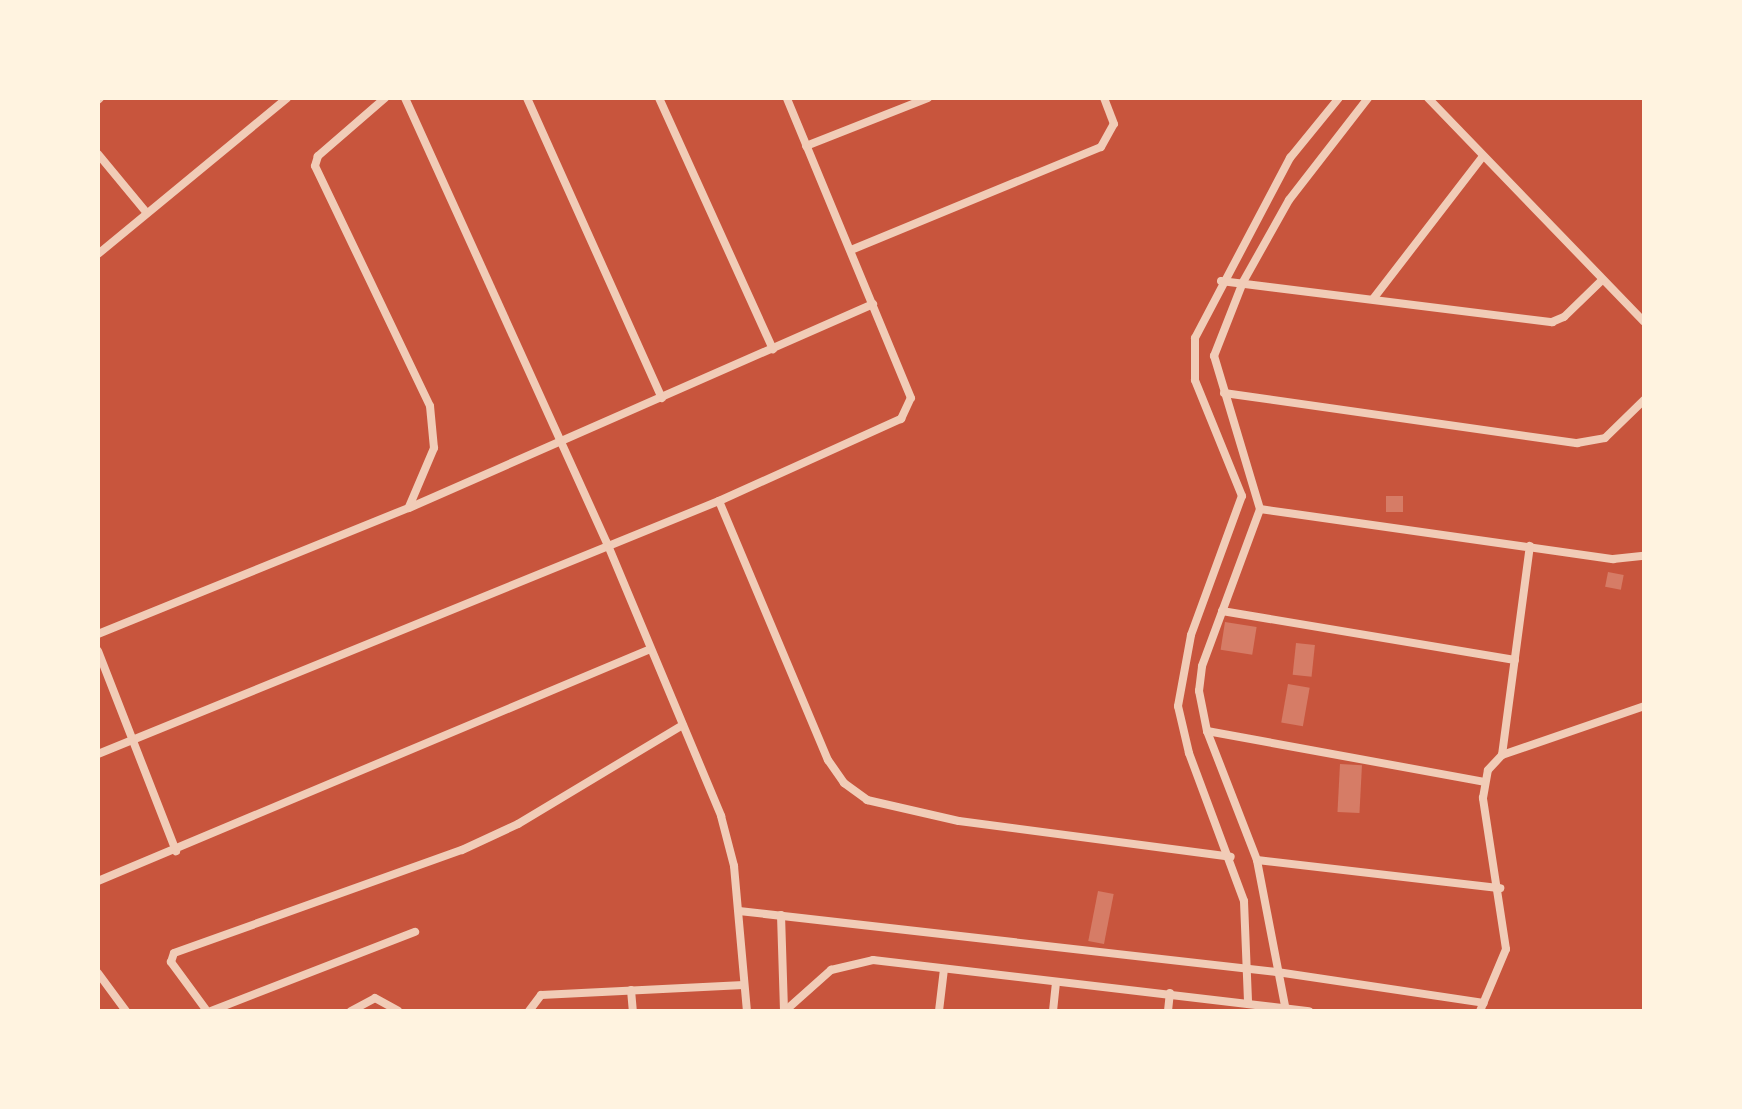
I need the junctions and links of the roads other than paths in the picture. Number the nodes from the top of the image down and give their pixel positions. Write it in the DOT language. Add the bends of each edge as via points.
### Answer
graph roads {
  1 [pos="287,98"];
  2 [pos="385,98"];
  3 [pos="405,98"];
  4 [pos="527,98"];
  5 [pos="659,98"];
  6 [pos="787,98"];
  7 [pos="928,98"];
  8 [pos="1104,98"];
  9 [pos="1339,98"];
  10 [pos="1368,98"];
  11 [pos="1428,98"];
  12 [pos="806,146"];
  13 [pos="98,154"];
  14 [pos="1483,156"];
  15 [pos="146,212"];
  16 [pos="851,250"];
  17 [pos="98,254"];
  18 [pos="1602,280"];
  19 [pos="1221,281"];
  20 [pos="1243,282"];
  21 [pos="1373,299"];
  22 [pos="873,304"];
  23 [pos="1644,322"];
  24 [pos="773,349"];
  25 [pos="1224,393"];
  26 [pos="662,398"];
  27 [pos="1644,400"];
  28 [pos="560,441"];
  29 [pos="719,501"];
  30 [pos="409,508"];
  31 [pos="1260,509"];
  32 [pos="607,543"];
  33 [pos="1530,546"];
  34 [pos="1644,556"];
  35 [pos="1222,611"];
  36 [pos="98,634"];
  37 [pos="648,650"];
  38 [pos="98,651"];
  39 [pos="1515,660"];
  40 [pos="1644,706"];
  41 [pos="683,725"];
  42 [pos="1207,731"];
  43 [pos="132,739"];
  44 [pos="98,754"];
  45 [pos="1502,755"];
  46 [pos="1484,782"];
  47 [pos="176,851"];
  48 [pos="1231,857"];
  49 [pos="1257,860"];
  50 [pos="98,881"];
  51 [pos="1500,888"];
  52 [pos="739,911"];
  53 [pos="781,915"];
  54 [pos="415,932"];
  55 [pos="944,969"];
  56 [pos="1249,972"];
  57 [pos="1277,972"];
  58 [pos="98,973"];
  59 [pos="1056,982"];
  60 [pos="744,985"];
  61 [pos="631,990"];
  62 [pos="1170,993"];
  63 [pos="1248,1001"];
  64 [pos="1482,1007"];
  65 [pos="1286,1009"];
  66 [pos="126,1011"];
  67 [pos="209,1011"];
  68 [pos="351,1011"];
  69 [pos="398,1011"];
  70 [pos="529,1011"];
  71 [pos="633,1011"];
  72 [pos="747,1011"];
  73 [pos="784,1011"];
  74 [pos="939,1011"];
  75 [pos="1053,1011"];
  76 [pos="1168,1011"];
  77 [pos="1309,1011"];
  1 -- 15 [label="street"];
  2 -- 30 [label="street" via="318,156 315,166 430,406 434,448"];
  3 -- 28 [label="street"];
  4 -- 26 [label="street"];
  5 -- 24 [label="street"];
  6 -- 12 [label="street"];
  7 -- 12 [label="street"];
  8 -- 16 [label="street" via="1114,124 1101,147"];
  9 -- 19 [label="street" via="1290,158"];
  10 -- 20 [label="street" via="1310,169"];
  11 -- 14 [label="street"];
  12 -- 16 [label="street"];
  13 -- 15 [label="street"];
  14 -- 18 [label="street"];
  14 -- 21 [label="street"];
  15 -- 17 [label="street"];
  16 -- 22 [label="street"];
  18 -- 21 [label="street" via="1552,322"];
  18 -- 23 [label="street"];
  19 -- 20 [label="street"];
  19 -- 48 [label="street" via="1201,318 1193,360 1195,380 1242,496 1191,635 1178,706 1189,753"];
  20 -- 21 [label="street"];
  20 -- 25 [label="street" via="1216,341"];
  22 -- 24 [label="street"];
  22 -- 29 [label="street" via="911,398 892,427"];
  24 -- 26 [label="street"];
  25 -- 27 [label="street" via="1577,443 1605,438"];
  25 -- 31 [label="street"];
  26 -- 28 [label="street"];
  28 -- 30 [label="street"];
  28 -- 32 [label="street"];
  29 -- 32 [label="street"];
  29 -- 48 [label="street" via="828,760 844,783 867,800 959,821"];
  30 -- 36 [label="street"];
  31 -- 33 [label="street"];
  31 -- 35 [label="street"];
  32 -- 37 [label="street"];
  32 -- 43 [label="street"];
  33 -- 34 [label="street" via="1613,559"];
  33 -- 39 [label="street"];
  35 -- 39 [label="street"];
  35 -- 42 [label="street" via="1202,666 1199,691"];
  37 -- 41 [label="street"];
  37 -- 47 [label="street"];
  38 -- 43 [label="street"];
  39 -- 45 [label="street"];
  40 -- 45 [label="street"];
  41 -- 52 [label="street" via="721,816"];
  41 -- 67 [label="street" via="518,824 462,850 176,951 171,962"];
  42 -- 46 [label="street"];
  42 -- 49 [label="street"];
  43 -- 44 [label="street"];
  43 -- 47 [label="street"];
  45 -- 46 [label="street"];
  46 -- 51 [label="street"];
  47 -- 50 [label="street"];
  48 -- 56 [label="street" via="1244,901"];
  49 -- 51 [label="street"];
  49 -- 57 [label="street"];
  51 -- 64 [label="street" via="1506,949"];
  52 -- 53 [label="street"];
  52 -- 60 [label="street"];
  53 -- 56 [label="street"];
  53 -- 73 [label="street"];
  54 -- 67 [label="street"];
  55 -- 59 [label="street"];
  55 -- 73 [label="street" via="849,962 810,984"];
  55 -- 74 [label="street"];
  56 -- 57 [label="street"];
  56 -- 63 [label="street"];
  57 -- 64 [label="street"];
  57 -- 65 [label="street"];
  58 -- 66 [label="street"];
  59 -- 62 [label="street"];
  59 -- 75 [label="street"];
  60 -- 61 [label="street"];
  60 -- 72 [label="street"];
  61 -- 70 [label="street" via="541,995"];
  61 -- 71 [label="street"];
  62 -- 63 [label="street"];
  62 -- 76 [label="street"];
  63 -- 65 [label="street"];
  65 -- 77 [label="street"];
  68 -- 69 [label="street" via="375,998"];
}
